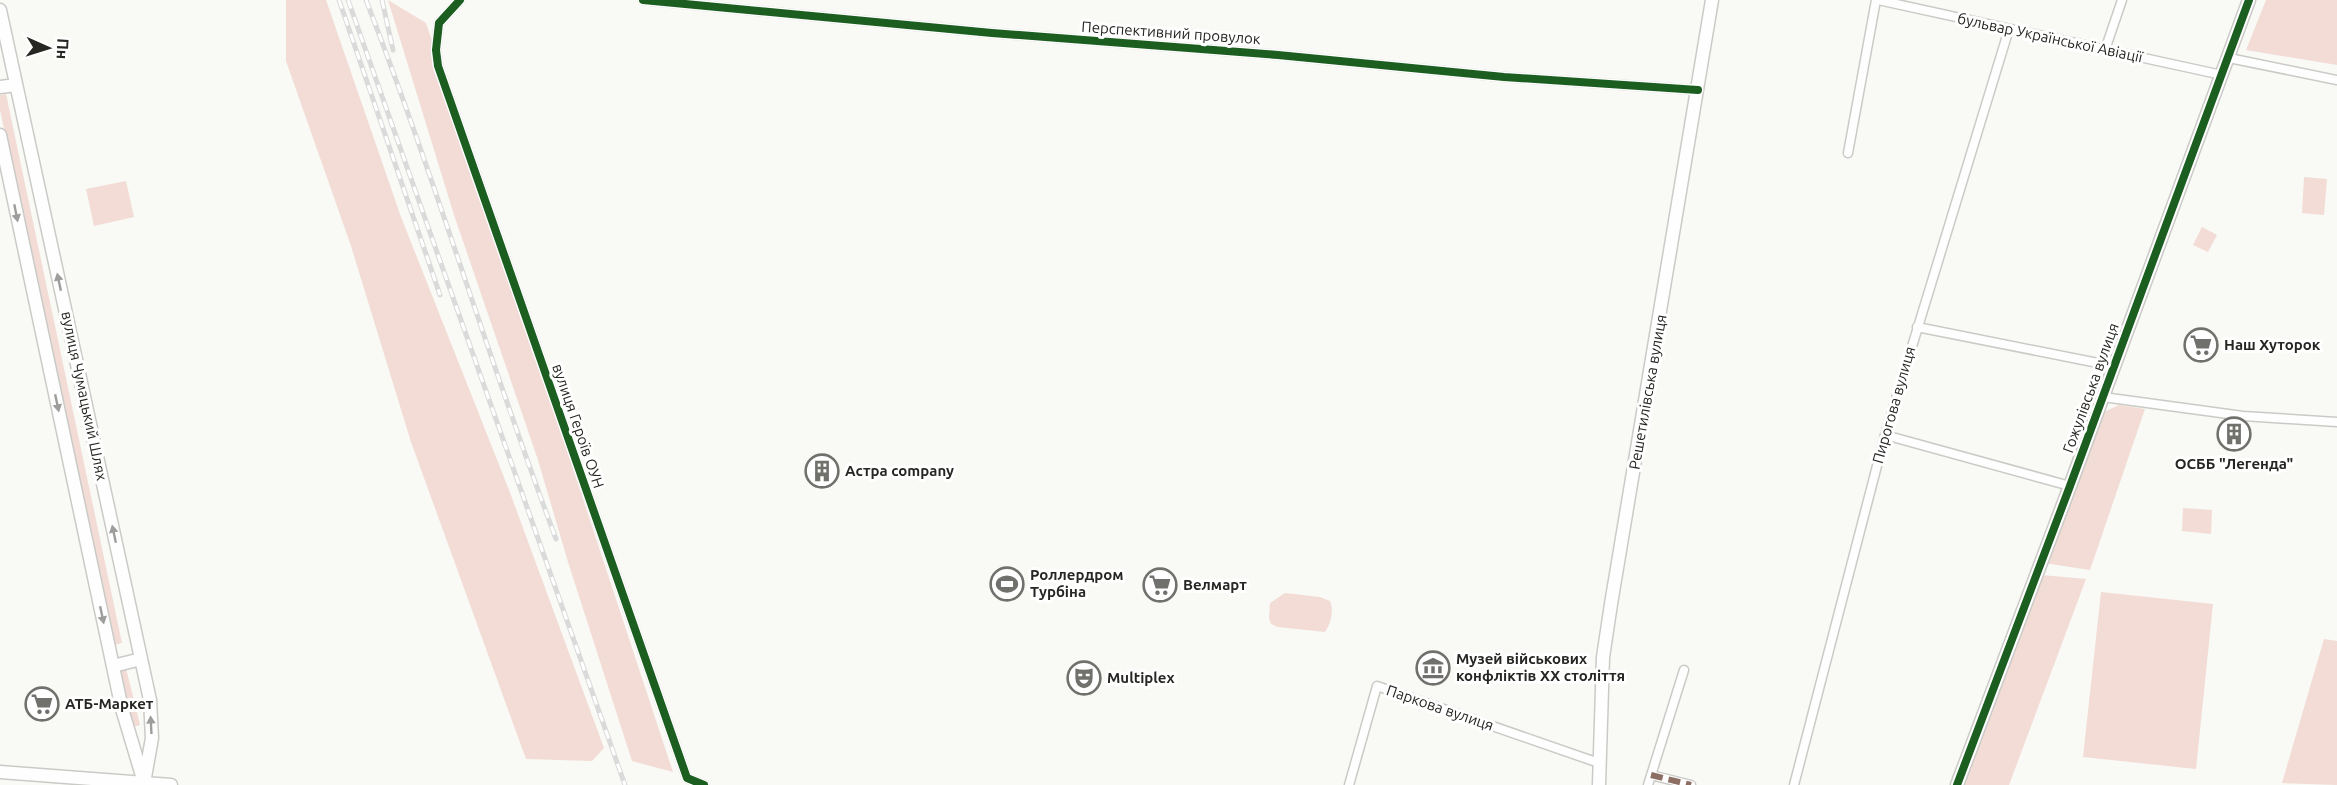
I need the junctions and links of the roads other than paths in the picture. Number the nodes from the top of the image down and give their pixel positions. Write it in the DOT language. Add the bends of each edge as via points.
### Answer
graph roads {
  1 [pos="460,0"];
  2 [pos="643,0"];
  3 [pos="1712,0"];
  4 [pos="1881,0"];
  5 [pos="2122,0"];
  6 [pos="2250,0"];
  7 [pos="0,10"];
  8 [pos="2009,29"];
  9 [pos="2105,50"];
  10 [pos="2229,58"];
  11 [pos="2222,75"];
  12 [pos="2337,80"];
  13 [pos="16,85"];
  14 [pos="0,87"];
  15 [pos="1698,90"];
  16 [pos="0,135"];
  17 [pos="1848,153"];
  18 [pos="1917,327"];
  19 [pos="2113,366"];
  20 [pos="2103,397"];
  21 [pos="2337,422"];
  22 [pos="1885,435"];
  23 [pos="2070,486"];
  24 [pos="141,659"];
  25 [pos="113,666"];
  26 [pos="1684,670"];
  27 [pos="1599,763"];
  28 [pos="0,772"];
  29 [pos="1652,775"];
  30 [pos="144,784"];
  31 [pos="691,784"];
  32 [pos="1350,784"];
  33 [pos="171,785"];
  34 [pos="704,785"];
  35 [pos="1360,785"];
  36 [pos="1599,785"];
  37 [pos="1648,785"];
  38 [pos="1691,785"];
  39 [pos="1794,785"];
  40 [pos="1957,785"];
  1 -- 31 [label="street, вулиця Героїв ОУН" via="439,23 438,66"];
  2 -- 15 [label="street, Перспективний провулок" via="1504,77"];
  3 -- 15 [label="main road, Решетилівська вулиця"];
  4 -- 8 [label="street, бульвар Української Авіації"];
  4 -- 17 [label="street"];
  5 -- 9 [label="street"];
  6 -- 10 [label="main road, Гожулівська вулиця"];
  7 -- 13 [label="main road, вулиця Чумацький Шлях"];
  8 -- 9 [label="street, бульвар Української Авіації"];
  8 -- 18 [label="street, Пирогова вулиця"];
  9 -- 11 [label="street, бульвар Української Авіації"];
  10 -- 11 [label="main road, Гожулівська вулиця"];
  10 -- 12 [label="street"];
  11 -- 19 [label="main road, Гожулівська вулиця"];
  13 -- 14 [label="main road"];
  24 -- 13 [label="main road, вулиця Чумацький Шлях, one-way"];
  15 -- 27 [label="main road, Решетилівська вулиця" via="1611,604"];
  16 -- 25 [label="main road, вулиця Чумацький Шлях, one-way"];
  18 -- 19 [label="street"];
  18 -- 22 [label="street, Пирогова вулиця"];
  19 -- 20 [label="main road, Гожулівська вулиця"];
  20 -- 21 [label="street" via="2243,416"];
  20 -- 23 [label="main road, Гожулівська вулиця"];
  22 -- 23 [label="street"];
  22 -- 39 [label="street, Пирогова вулиця"];
  23 -- 40 [label="main road, Гожулівська вулиця"];
  24 -- 25 [label="main road"];
  30 -- 24 [label="main road, вулиця Чумацький Шлях, one-way" via="152,738 150,700"];
  25 -- 30 [label="main road, вулиця Чумацький Шлях"];
  26 -- 29 [label="street"];
  27 -- 32 [label="street, Паркова вулиця" via="1377,686"];
  27 -- 36 [label="main road, Решетилівська вулиця"];
  28 -- 30 [label="main road"];
  29 -- 37 [label="street"];
  29 -- 38 [label="street"];
  30 -- 33 [label="main road"];
  31 -- 34 [label="street, вулиця Героїв ОУН"];
  32 -- 35 [label="street"];
}
